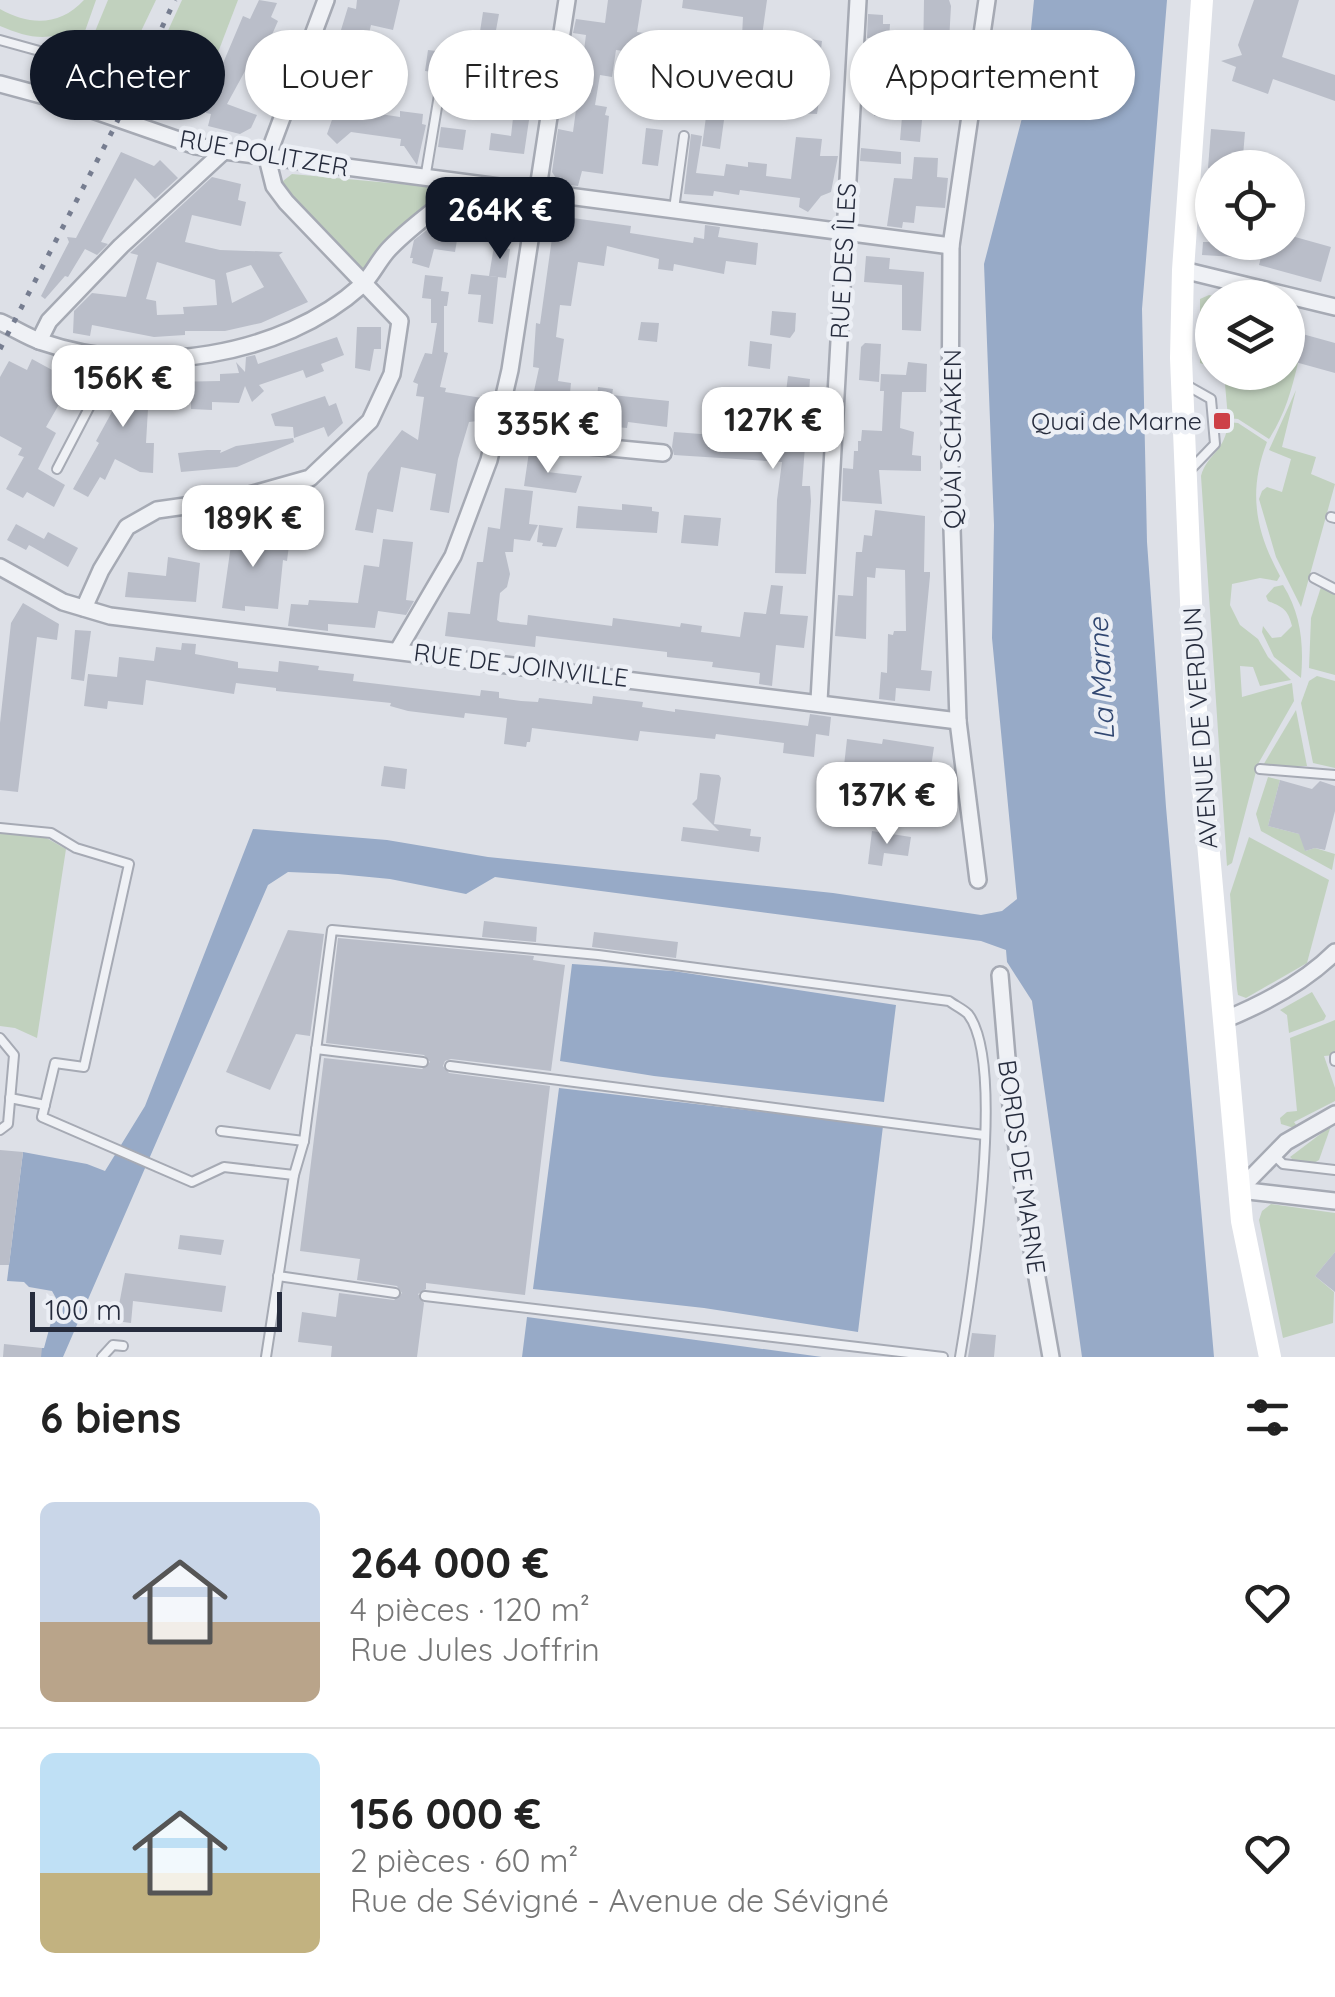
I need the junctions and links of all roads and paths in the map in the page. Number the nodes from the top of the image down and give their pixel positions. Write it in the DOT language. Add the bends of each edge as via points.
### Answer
graph roads {
  1 [pos="326,0"];
  2 [pos="567,0"];
  3 [pos="858,0"];
  4 [pos="987,0"];
  5 [pos="1202,0"];
  6 [pos="0,40"];
  7 [pos="30,49"];
  8 [pos="0,84"];
  9 [pos="435,120"];
  10 [pos="684,136"];
  11 [pos="224,151"];
  12 [pos="267,158"];
  13 [pos="426,179"];
  14 [pos="467,184"];
  15 [pos="538,192"];
  16 [pos="674,209"];
  17 [pos="844,232"];
  18 [pos="952,246"];
  19 [pos="1183,270"];
  20 [pos="364,283"];
  21 [pos="1335,307"];
  22 [pos="0,322"];
  23 [pos="39,341"];
  24 [pos="115,357"];
  25 [pos="494,437"];
  26 [pos="662,453"];
  27 [pos="57,469"];
  28 [pos="0,567"];
  29 [pos="1314,578"];
  30 [pos="1335,589"];
  31 [pos="84,608"];
  32 [pos="398,650"];
  33 [pos="820,702"];
  34 [pos="958,721"];
  35 [pos="1260,769"];
  36 [pos="1335,775"];
  37 [pos="0,828"];
  38 [pos="978,880"];
  39 [pos="1335,952"];
  40 [pos="1000,975"];
  41 [pos="1224,1020"];
  42 [pos="0,1038"];
  43 [pos="316,1049"];
  44 [pos="423,1062"];
  45 [pos="450,1066"];
  46 [pos="10,1098"];
  47 [pos="45,1104"];
  48 [pos="1335,1114"];
  49 [pos="0,1130"];
  50 [pos="221,1131"];
  51 [pos="984,1135"];
  52 [pos="304,1141"];
  53 [pos="1274,1154"];
  54 [pos="1335,1170"];
  55 [pos="294,1175"];
  56 [pos="1239,1190"];
  57 [pos="1335,1202"];
  58 [pos="278,1276"];
  59 [pos="396,1293"];
  60 [pos="424,1296"];
  61 [pos="123,1346"];
  62 [pos="102,1357"];
  63 [pos="266,1357"];
  64 [pos="943,1357"];
  65 [pos="960,1357"];
  66 [pos="1051,1357"];
  67 [pos="1270,1357"];
  1 -- 12 [label="street"];
  2 -- 15 [label="street"];
  3 -- 17 [label="street, RUE DES ÎLES"];
  4 -- 18 [label="street, QUAI SCHAKEN"];
  5 -- 19 [label="street, AVENUE DE VERDUN" via="1195,185"];
  6 -- 7 [label="lane"];
  8 -- 11 [label="street, RUE POLITZER"];
  9 -- 13 [label="lane"];
  10 -- 16 [label="lane"];
  11 -- 12 [label="street, RUE POLITZER"];
  11 -- 23 [label="street" via="85,284"];
  12 -- 13 [label="street, RUE POLITZER"];
  12 -- 20 [label="street" via="274,186"];
  13 -- 14 [label="street, RUE POLITZER"];
  14 -- 15 [label="street, RUE POLITZER"];
  14 -- 20 [label="street" via="389,248"];
  15 -- 16 [label="street, RUE POLITZER"];
  15 -- 25 [label="street"];
  16 -- 17 [label="street, RUE POLITZER"];
  17 -- 18 [label="street, RUE POLITZER"];
  17 -- 33 [label="street, RUE DES ÎLES"];
  18 -- 34 [label="street, QUAI SCHAKEN"];
  19 -- 21 [label="street"];
  19 -- 41 [label="street, AVENUE DE VERDUN" via="1195,698"];
  20 -- 24 [label="street" via="312,320 241,348"];
  20 -- 31 [label="street" via="400,320 392,374 370,421 310,478 235,499 157,510 127,527"];
  22 -- 23 [label="street"];
  23 -- 24 [label="street"];
  24 -- 27 [label="lane"];
  25 -- 26 [label="street"];
  25 -- 32 [label="street" via="454,556"];
  28 -- 31 [label="street, RUE DE JOINVILLE"];
  29 -- 30 [label="lane"];
  31 -- 32 [label="street, RUE DE JOINVILLE"];
  32 -- 33 [label="street, RUE DE JOINVILLE"];
  33 -- 34 [label="street, RUE DE JOINVILLE"];
  34 -- 38 [label="street, QUAI SCHAKEN"];
  35 -- 36 [label="lane"];
  37 -- 47 [label="lane" via="51,833 129,864 84,1067 55,1063"];
  39 -- 41 [label="street" via="1268,999"];
  40 -- 66 [label="street, BORDS DE MARNE" via="1013,1125"];
  41 -- 56 [label="street, AVENUE DE VERDUN"];
  42 -- 46 [label="lane" via="14,1055"];
  43 -- 44 [label="lane"];
  43 -- 51 [label="lane" via="332,930 598,955 949,1001 968,1015 978,1042 986,1088"];
  43 -- 52 [label="lane"];
  45 -- 51 [label="lane"];
  46 -- 47 [label="lane"];
  46 -- 49 [label="lane" via="8,1124"];
  47 -- 55 [label="lane" via="42,1117 192,1182 224,1167"];
  48 -- 53 [label="street"];
  50 -- 52 [label="lane"];
  51 -- 65 [label="lane" via="979,1246"];
  52 -- 55 [label="lane"];
  53 -- 54 [label="lane" via="1283,1164"];
  53 -- 56 [label="street"];
  55 -- 58 [label="lane"];
  56 -- 57 [label="street"];
  56 -- 67 [label="street, AVENUE DE VERDUN"];
  58 -- 59 [label="lane"];
  58 -- 63 [label="lane"];
  60 -- 64 [label="lane"];
  61 -- 62 [label="lane" via="113,1344"];
}
